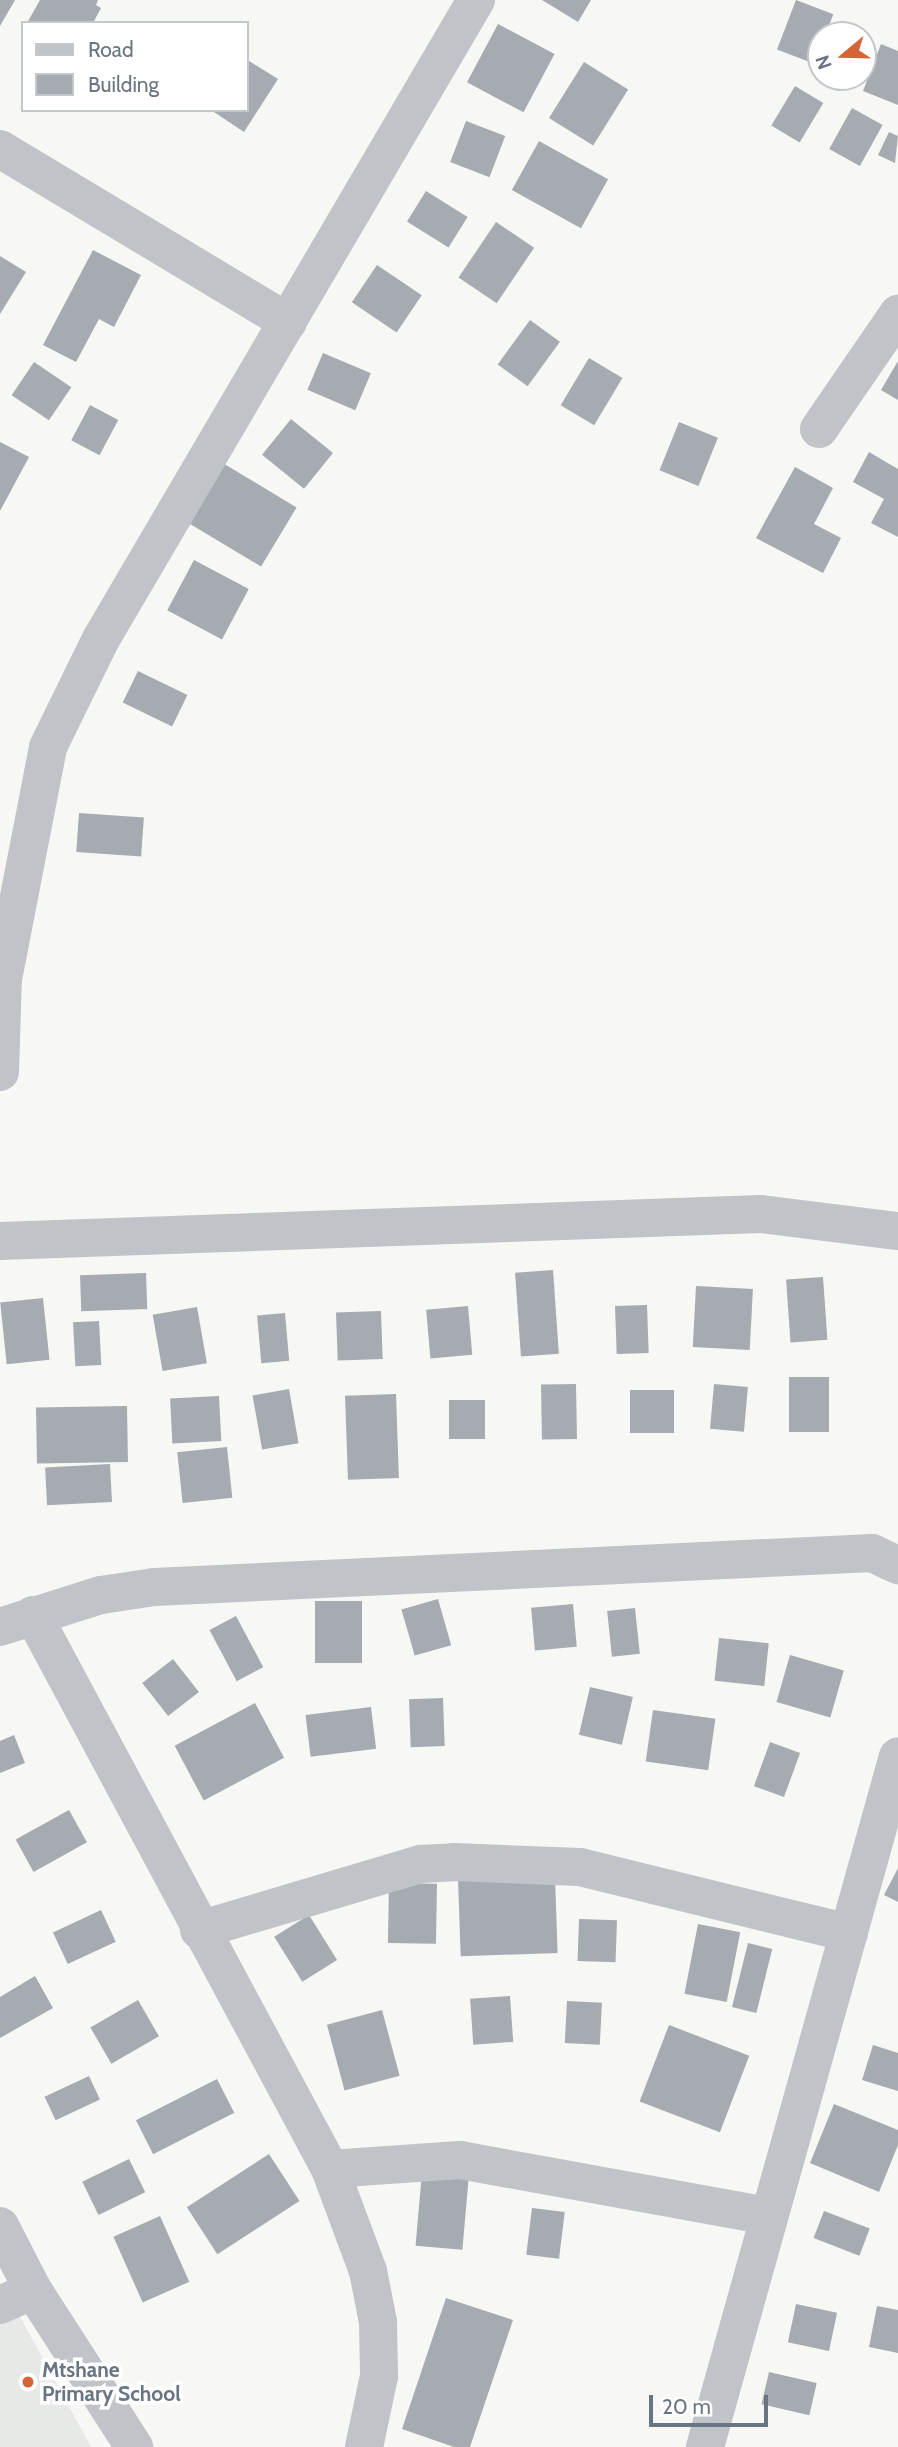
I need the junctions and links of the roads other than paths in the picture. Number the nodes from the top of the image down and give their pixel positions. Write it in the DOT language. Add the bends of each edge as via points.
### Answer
graph roads {
  1 [pos="475,0"];
  2 [pos="0,149"];
  3 [pos="898,314"];
  4 [pos="288,322"];
  5 [pos="820,429"];
  6 [pos="0,1072"];
  7 [pos="898,1231"];
  8 [pos="0,1241"];
  9 [pos="898,1565"];
  10 [pos="16,1621"];
  11 [pos="898,1756"];
  12 [pos="199,1930"];
  13 [pos="849,1933"];
  14 [pos="330,2169"];
  15 [pos="769,2216"];
  16 [pos="0,2226"];
  17 [pos="16,2297"];
  18 [pos="134,2447"];
  19 [pos="364,2447"];
  20 [pos="705,2447"];
  1 -- 4 [label="street"];
  2 -- 4 [label="street"];
  3 -- 5 [label="street"];
  4 -- 6 [label="street" via="101,639 48,747 3,979"];
  7 -- 8 [label="street" via="761,1214"];
  9 -- 10 [label="street" via="872,1553 154,1587 101,1595"];
  10 -- 12 [label="street"];
  11 -- 13 [label="street"];
  12 -- 13 [label="street" via="421,1864 454,1862 580,1867"];
  12 -- 14 [label="street"];
  13 -- 15 [label="street"];
  14 -- 15 [label="street" via="460,2160"];
  14 -- 19 [label="street" via="368,2271 378,2322 379,2376"];
  15 -- 20 [label="street"];
  16 -- 17 [label="street"];
  17 -- 18 [label="street"];
}
